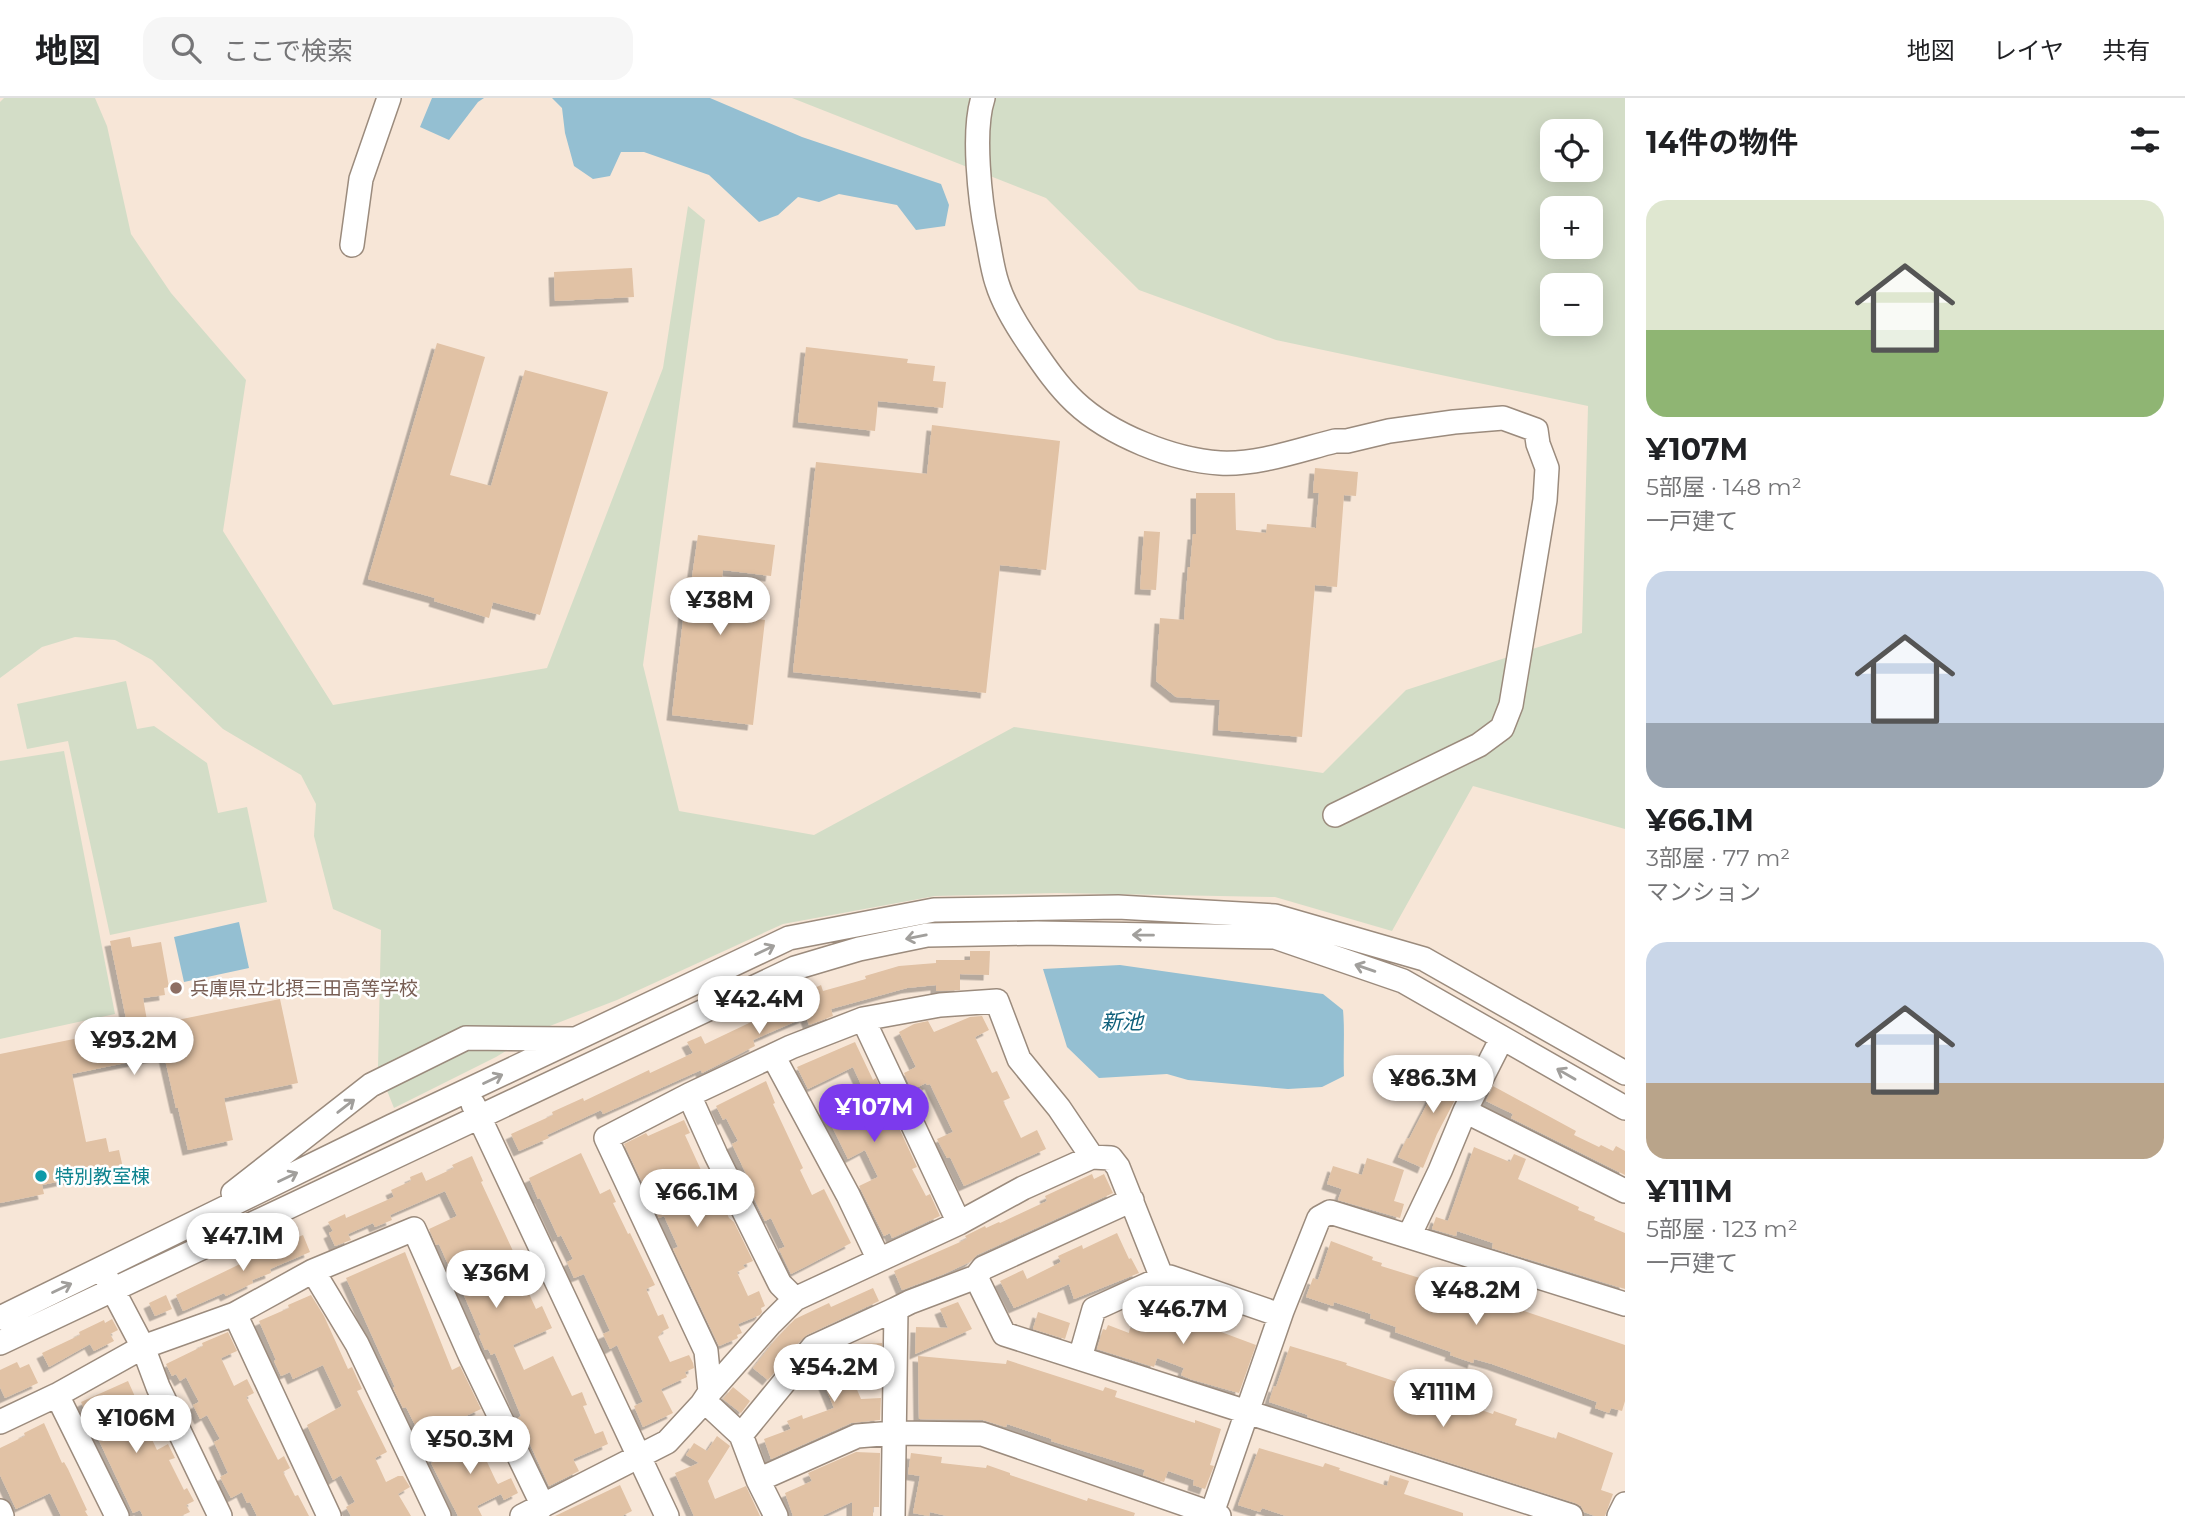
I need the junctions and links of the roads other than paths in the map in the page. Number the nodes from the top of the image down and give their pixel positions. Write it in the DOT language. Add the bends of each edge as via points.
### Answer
graph roads {
  1 [pos="389,98"];
  2 [pos="983,98"];
  3 [pos="352,244"];
  4 [pos="1335,815"];
  5 [pos="863,1019"];
  6 [pos="1502,1038"];
  7 [pos="580,1039"];
  8 [pos="775,1055"];
  9 [pos="1625,1073"];
  10 [pos="467,1092"];
  11 [pos="689,1095"];
  12 [pos="1625,1108"];
  13 [pos="1465,1111"];
  14 [pos="481,1117"];
  15 [pos="1091,1157"];
  16 [pos="1625,1191"];
  17 [pos="1132,1200"];
  18 [pos="195,1223"];
  19 [pos="959,1223"];
  20 [pos="1409,1237"];
  21 [pos="879,1260"];
  22 [pos="313,1272"];
  23 [pos="976,1277"];
  24 [pos="1162,1278"];
  25 [pos="107,1279"];
  26 [pos="795,1299"];
  27 [pos="1625,1304"];
  28 [pos="896,1309"];
  29 [pos="235,1314"];
  30 [pos="1280,1315"];
  31 [pos="0,1318"];
  32 [pos="0,1343"];
  33 [pos="143,1347"];
  34 [pos="1080,1358"];
  35 [pos="57,1395"];
  36 [pos="706,1398"];
  37 [pos="1247,1412"];
  38 [pos="0,1422"];
  39 [pos="895,1433"];
  40 [pos="741,1436"];
  41 [pos="638,1455"];
  42 [pos="758,1480"];
  43 [pos="1625,1504"];
  44 [pos="543,1506"];
  45 [pos="0,1511"];
  46 [pos="1214,1515"];
  47 [pos="2,1516"];
  48 [pos="117,1516"];
  49 [pos="220,1516"];
  50 [pos="330,1516"];
  51 [pos="439,1516"];
  52 [pos="522,1516"];
  53 [pos="667,1516"];
  54 [pos="776,1516"];
  55 [pos="893,1516"];
  56 [pos="1571,1516"];
  57 [pos="1619,1516"];
  1 -- 3 [label="street" via="361,179"];
  2 -- 4 [label="street" via="979,168 997,284 1015,325 1056,382 1110,428 1151,447 1223,464 1454,422 1503,418 1536,430 1547,468 1545,500 1511,705 1502,727 1479,745"];
  5 -- 8 [label="street"];
  5 -- 15 [label="street" via="940,1005 997,1001 1019,1059"];
  5 -- 19 [label="street"];
  12 -- 6 [label="street, one-way"];
  6 -- 13 [label="street"];
  6 -- 14 [label="street, one-way" via="1403,981 1275,937 927,935 795,968"];
  7 -- 9 [label="street, one-way" via="789,938 934,910 1118,907 1275,916 1424,959"];
  10 -- 7 [label="street, one-way"];
  18 -- 7 [label="street, one-way" via="371,1085 466,1038"];
  8 -- 11 [label="street"];
  8 -- 21 [label="street"];
  10 -- 14 [label="street"];
  18 -- 10 [label="street, one-way"];
  11 -- 26 [label="street" via="780,1284"];
  11 -- 36 [label="street" via="606,1138 706,1351"];
  13 -- 16 [label="street"];
  13 -- 20 [label="street"];
  14 -- 25 [label="street"];
  14 -- 41 [label="street"];
  15 -- 17 [label="street" via="1111,1158"];
  15 -- 19 [label="street"];
  17 -- 23 [label="street" via="983,1268"];
  17 -- 24 [label="street"];
  18 -- 25 [label="street"];
  19 -- 21 [label="street"];
  20 -- 27 [label="street"];
  20 -- 30 [label="street" via="1330,1212 1319,1218"];
  21 -- 26 [label="street"];
  22 -- 29 [label="street"];
  22 -- 44 [label="street" via="414,1229"];
  22 -- 51 [label="street" via="357,1344"];
  23 -- 28 [label="street"];
  23 -- 34 [label="street" via="1004,1334"];
  24 -- 30 [label="street"];
  24 -- 34 [label="street" via="1094,1310"];
  31 -- 25 [label="street, one-way"];
  25 -- 32 [label="street"];
  25 -- 33 [label="street"];
  26 -- 36 [label="street"];
  28 -- 39 [label="street"];
  28 -- 40 [label="street" via="813,1347"];
  29 -- 33 [label="street"];
  29 -- 50 [label="street"];
  30 -- 37 [label="street"];
  33 -- 35 [label="street"];
  33 -- 49 [label="street"];
  34 -- 37 [label="street"];
  35 -- 38 [label="street"];
  35 -- 48 [label="street"];
  36 -- 40 [label="street"];
  36 -- 41 [label="street" via="667,1442"];
  37 -- 46 [label="street"];
  37 -- 56 [label="street"];
  39 -- 42 [label="street" via="857,1436"];
  39 -- 46 [label="street" via="982,1434"];
  39 -- 55 [label="street"];
  40 -- 42 [label="street"];
  41 -- 44 [label="street"];
  41 -- 53 [label="street"];
  42 -- 54 [label="street"];
  43 -- 57 [label="street"];
  44 -- 52 [label="street"];
  45 -- 47 [label="street"];
}
